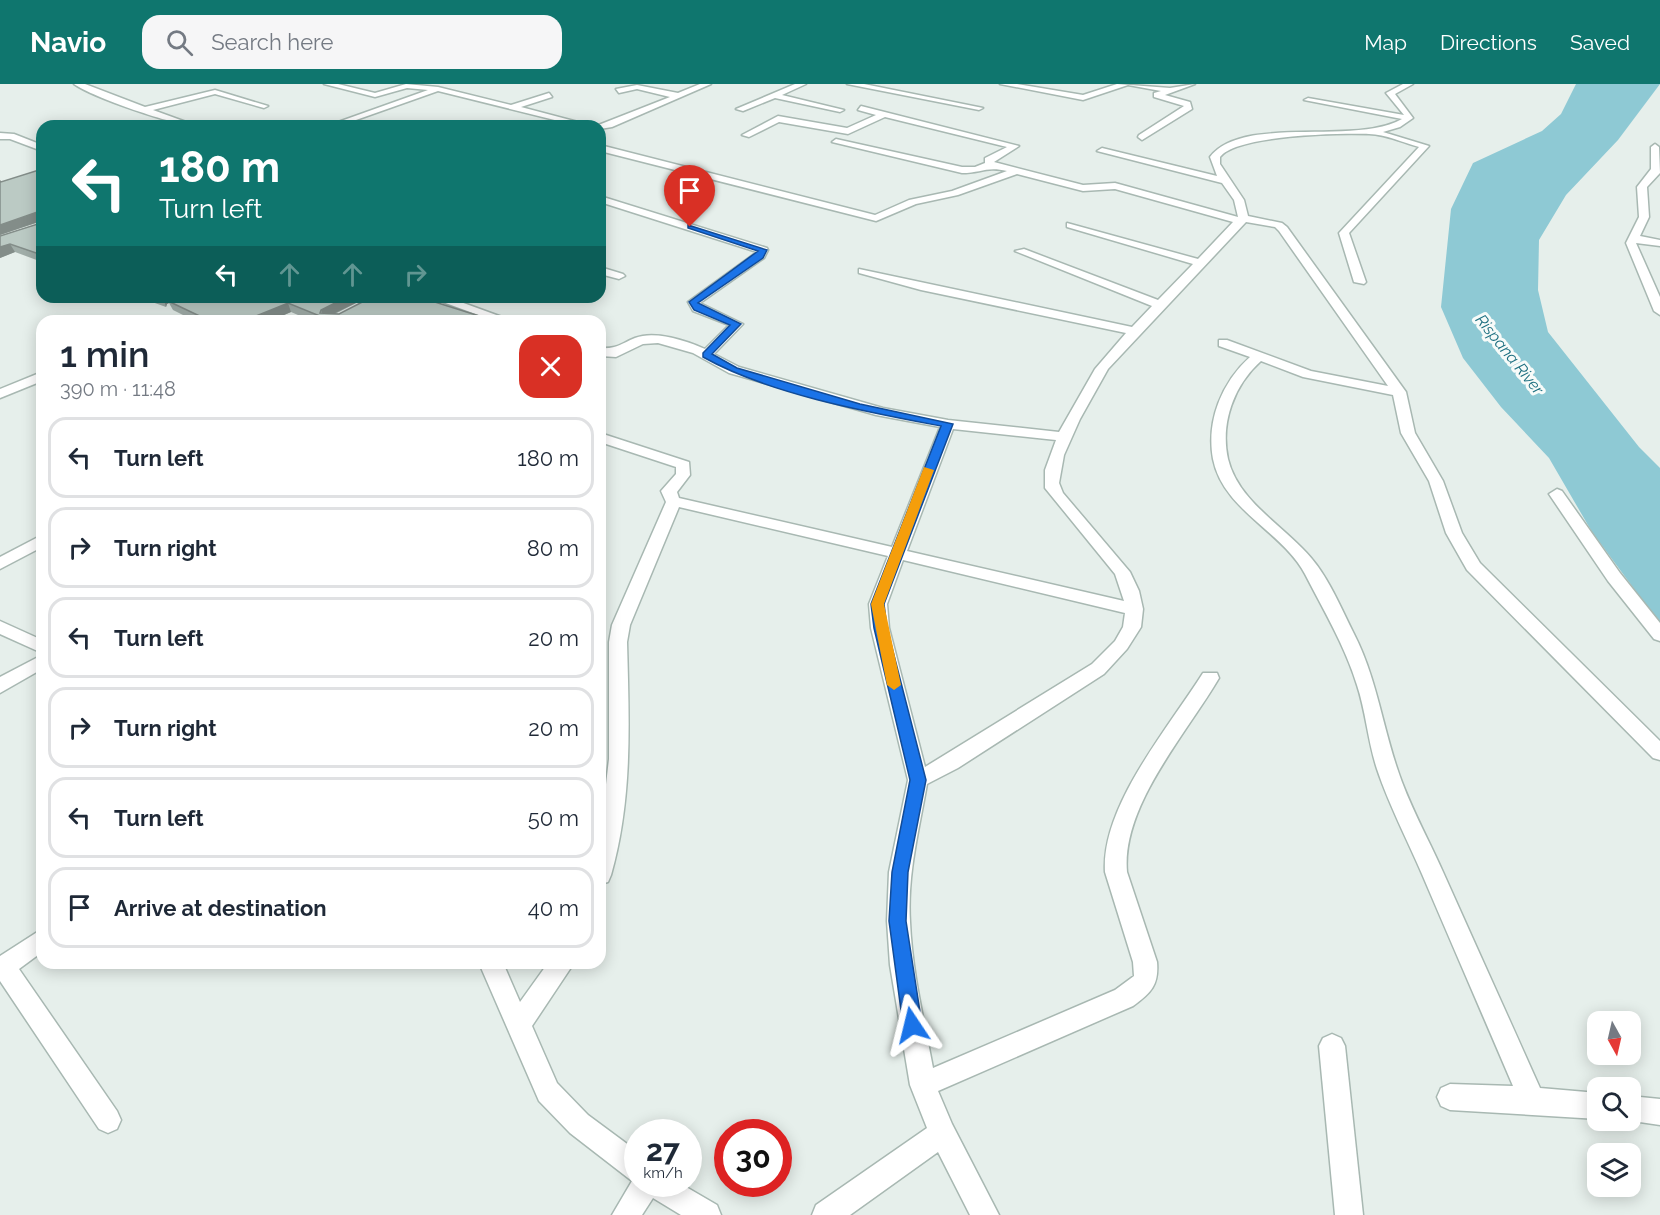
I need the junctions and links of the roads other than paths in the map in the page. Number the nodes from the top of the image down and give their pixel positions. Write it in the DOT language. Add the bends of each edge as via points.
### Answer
graph roads {
  1 [pos="78,84"];
  2 [pos="328,84"];
  3 [pos="456,84"];
  4 [pos="706,84"];
  5 [pos="802,84"];
  6 [pos="851,84"];
  7 [pos="1004,84"];
  8 [pos="1125,84"];
  9 [pos="1132,84"];
  10 [pos="1191,84"];
  11 [pos="1409,84"];
  12 [pos="438,89"];
  13 [pos="1170,90"];
  14 [pos="619,91"];
  15 [pos="549,95"];
  16 [pos="773,95"];
  17 [pos="678,96"];
  18 [pos="1308,100"];
  19 [pos="264,106"];
  20 [pos="512,107"];
  21 [pos="861,108"];
  22 [pos="979,108"];
  23 [pos="740,109"];
  24 [pos="144,110"];
  25 [pos="840,110"];
  26 [pos="884,114"];
  27 [pos="1409,118"];
  28 [pos="175,120"];
  29 [pos="348,120"];
  30 [pos="565,120"];
  31 [pos="606,125"];
  32 [pos="1372,131"];
  33 [pos="746,135"];
  34 [pos="0,136"];
  35 [pos="1142,137"];
  36 [pos="836,142"];
  37 [pos="36,146"];
  38 [pos="1655,147"];
  39 [pos="606,150"];
  40 [pos="1102,151"];
  41 [pos="990,164"];
  42 [pos="1658,170"];
  43 [pos="1016,171"];
  44 [pos="1227,181"];
  45 [pos="606,201"];
  46 [pos="1242,219"];
  47 [pos="1071,225"];
  48 [pos="1634,238"];
  49 [pos="1660,243"];
  50 [pos="1020,251"];
  51 [pos="1198,262"];
  52 [pos="863,271"];
  53 [pos="606,272"];
  54 [pos="619,276"];
  55 [pos="1360,282"];
  56 [pos="453,303"];
  57 [pos="1158,304"];
  58 [pos="1660,311"];
  59 [pos="489,315"];
  60 [pos="1132,331"];
  61 [pos="1223,343"];
  62 [pos="606,352"];
  63 [pos="706,355"];
  64 [pos="1258,357"];
  65 [pos="36,378"];
  66 [pos="1399,392"];
  67 [pos="0,394"];
  68 [pos="948,424"];
  69 [pos="1065,437"];
  70 [pos="606,439"];
  71 [pos="1557,494"];
  72 [pos="674,501"];
  73 [pos="36,543"];
  74 [pos="897,555"];
  75 [pos="0,564"];
  76 [pos="1134,609"];
  77 [pos="0,627"];
  78 [pos="1660,635"];
  79 [pos="36,643"];
  80 [pos="36,665"];
  81 [pos="1210,678"];
  82 [pos="0,686"];
  83 [pos="1660,753"];
  84 [pos="918,780"];
  85 [pos="606,854"];
  86 [pos="36,944"];
  87 [pos="2,969"];
  88 [pos="494,969"];
  89 [pos="558,969"];
  90 [pos="518,1025"];
  91 [pos="1332,1046"];
  92 [pos="923,1085"];
  93 [pos="1450,1097"];
  94 [pos="1532,1100"];
  95 [pos="1587,1105"];
  96 [pos="1641,1110"];
  97 [pos="1660,1112"];
  98 [pos="108,1120"];
  99 [pos="942,1133"];
  100 [pos="624,1159"];
  101 [pos="638,1197"];
  102 [pos="678,1197"];
  103 [pos="626,1215"];
  104 [pos="707,1215"];
  105 [pos="826,1215"];
  106 [pos="985,1215"];
  107 [pos="1350,1215"];
  1 -- 24 [label="street"];
  2 -- 12 [label="street" via="375,95 407,86"];
  3 -- 12 [label="street"];
  4 -- 17 [label="street"];
  5 -- 16 [label="street"];
  6 -- 22 [label="street"];
  7 -- 8 [label="street" via="1083,98"];
  9 -- 13 [label="street"];
  10 -- 13 [label="street"];
  11 -- 27 [label="street" via="1390,93"];
  12 -- 20 [label="street"];
  12 -- 29 [label="street"];
  13 -- 35 [label="street" via="1157,95 1189,107"];
  14 -- 17 [label="street" via="636,87"];
  15 -- 20 [label="street"];
  16 -- 23 [label="street"];
  16 -- 25 [label="street"];
  17 -- 31 [label="street"];
  18 -- 27 [label="street"];
  19 -- 24 [label="street" via="212,92"];
  20 -- 30 [label="street"];
  21 -- 26 [label="street"];
  24 -- 28 [label="street"];
  26 -- 33 [label="street" via="848,131 778,119"];
  26 -- 41 [label="street" via="1015,146 988,160"];
  27 -- 32 [label="street"];
  32 -- 44 [label="street" via="1254,138 1227,144 1215,156 1216,166"];
  32 -- 55 [label="street" via="1425,146 1344,233"];
  34 -- 37 [label="street"];
  36 -- 41 [label="street" via="962,171"];
  38 -- 42 [label="street"];
  39 -- 43 [label="street" via="876,218 913,202 955,193"];
  40 -- 44 [label="street"];
  41 -- 43 [label="street"];
  42 -- 48 [label="street" via="1642,187 1644,217"];
  43 -- 46 [label="street" via="1083,188 1115,186"];
  44 -- 46 [label="street" via="1242,202"];
  45 -- 63 [label="street" via="763,250 694,302 697,308 736,324"];
  46 -- 51 [label="street"];
  46 -- 66 [label="street" via="1283,229"];
  47 -- 51 [label="street"];
  48 -- 49 [label="street"];
  48 -- 58 [label="street" via="1633,249"];
  50 -- 57 [label="street"];
  51 -- 57 [label="street"];
  52 -- 60 [label="street"];
  53 -- 54 [label="street"];
  56 -- 59 [label="street"];
  57 -- 60 [label="street"];
  60 -- 69 [label="street" via="1099,372"];
  61 -- 64 [label="street"];
  62 -- 63 [label="street" via="616,353 652,338"];
  63 -- 68 [label="street" via="734,370 848,404"];
  64 -- 66 [label="street" via="1308,374"];
  64 -- 94 [label="street" via="1239,374 1226,400 1218,437 1221,461 1247,506 1308,564 1346,635 1367,686 1387,770"];
  65 -- 67 [label="street"];
  66 -- 83 [label="street" via="1408,433 1436,481 1454,533 1473,566"];
  68 -- 69 [label="street"];
  68 -- 74 [label="street"];
  69 -- 76 [label="street" via="1051,487 1122,572"];
  70 -- 72 [label="street" via="684,465 683,475 669,491"];
  71 -- 78 [label="street"];
  72 -- 74 [label="street"];
  72 -- 85 [label="street" via="621,625 619,796"];
  73 -- 75 [label="street"];
  74 -- 76 [label="street"];
  74 -- 84 [label="street" via="881,590 879,616"];
  76 -- 84 [label="street" via="1132,627 1098,669"];
  77 -- 79 [label="street"];
  80 -- 82 [label="street"];
  81 -- 92 [label="street" via="1141,788 1117,846 1116,880 1145,958 1148,973 1143,984 1124,998"];
  84 -- 92 [label="street" via="900,872 898,921"];
  86 -- 87 [label="street"];
  87 -- 98 [label="street"];
  88 -- 90 [label="street"];
  89 -- 90 [label="street"];
  90 -- 100 [label="street" via="548,1092 579,1124"];
  91 -- 107 [label="street"];
  92 -- 99 [label="street"];
  93 -- 94 [label="street"];
  94 -- 95 [label="street"];
  96 -- 97 [label="street"];
  99 -- 105 [label="street"];
  99 -- 106 [label="street"];
  101 -- 103 [label="street"];
  102 -- 104 [label="street"];
}
